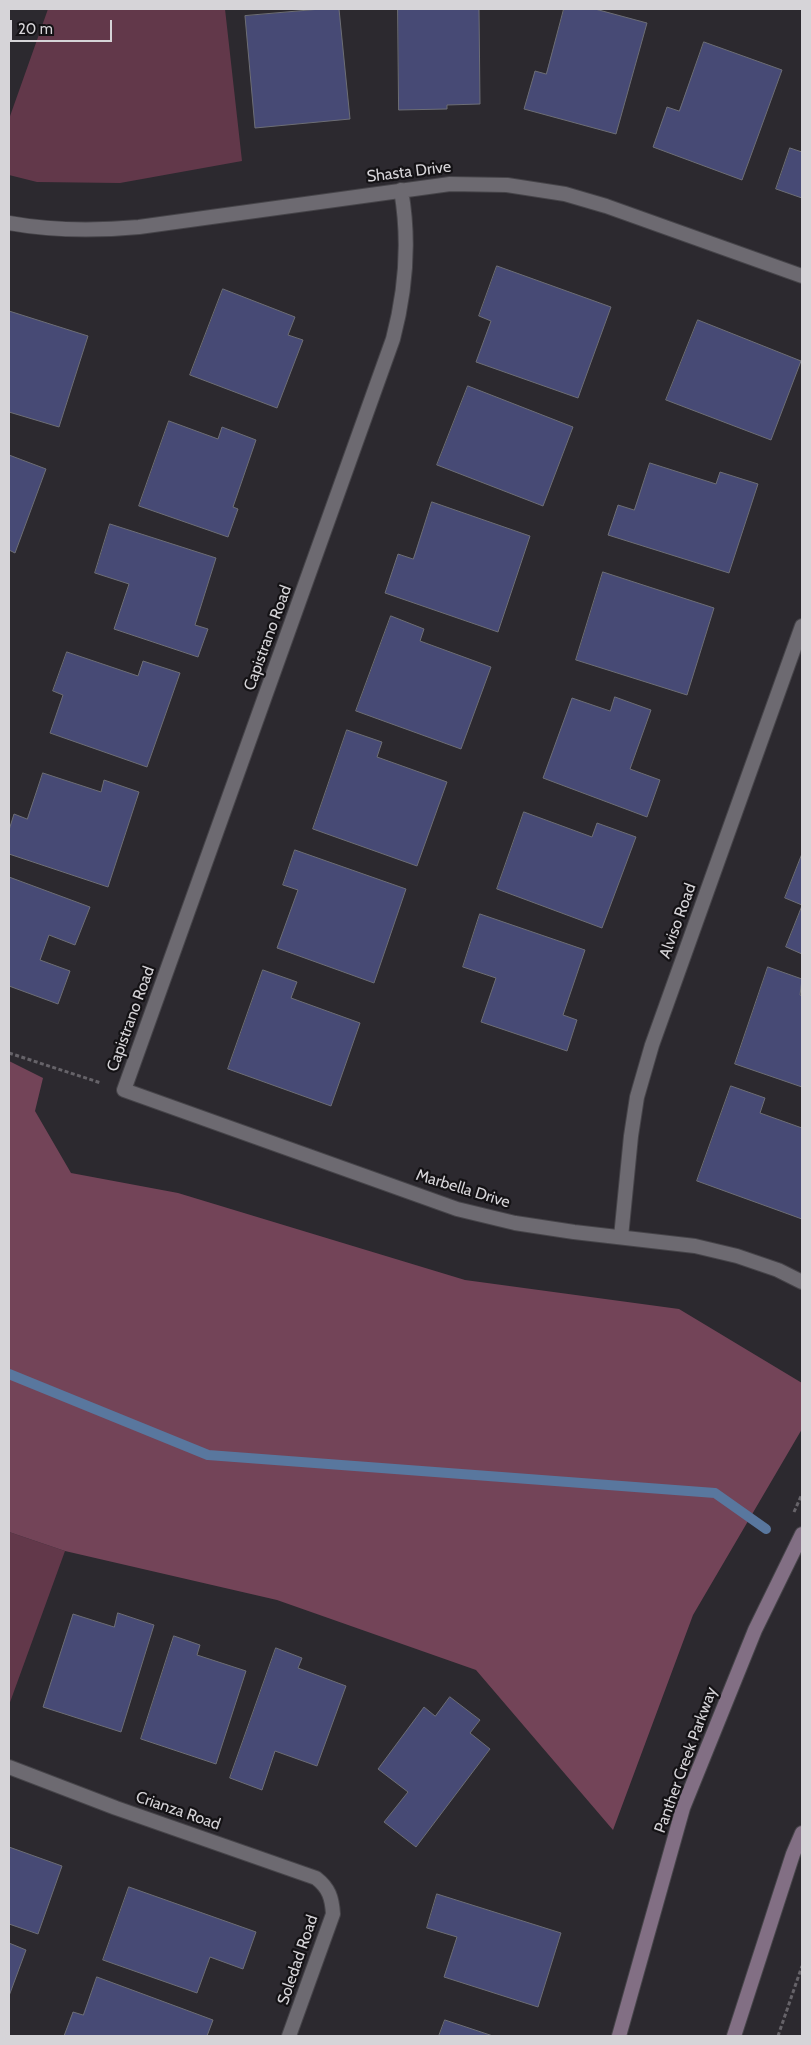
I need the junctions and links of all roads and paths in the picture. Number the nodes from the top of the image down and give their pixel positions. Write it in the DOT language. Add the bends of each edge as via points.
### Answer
graph roads {
  1 [pos="401,190"];
  2 [pos="9,224"];
  3 [pos="802,276"];
  4 [pos="802,626"];
  5 [pos="9,1053"];
  6 [pos="124,1090"];
  7 [pos="621,1237"];
  8 [pos="802,1282"];
  9 [pos="802,1534"];
  10 [pos="9,1767"];
  11 [pos="802,1834"];
  12 [pos="330,1894"];
  13 [pos="802,1966"];
  14 [pos="289,2036"];
  15 [pos="619,2036"];
  16 [pos="734,2036"];
  17 [pos="778,2036"];
  1 -- 2 [label="street, Shasta Drive" via="96,231"];
  1 -- 3 [label="street, Shasta Drive" via="479,183 565,194"];
  1 -- 6 [label="street, Capistrano Road" via="406,265 402,303 393,339"];
  4 -- 7 [label="street, Alviso Road" via="652,1045 631,1136"];
  5 -- 6 [label="path"];
  6 -- 7 [label="street, Marbella Drive" via="457,1209 515,1223"];
  7 -- 8 [label="street, Marbella Drive" via="695,1246 737,1256"];
  9 -- 15 [label="main road, Panther Creek Parkway" via="755,1630 683,1808"];
  10 -- 12 [label="street, Crianza Road" via="316,1878"];
  11 -- 16 [label="main road"];
  12 -- 14 [label="street, Soledad Road" via="330,1925"];
  13 -- 17 [label="path"];
}
